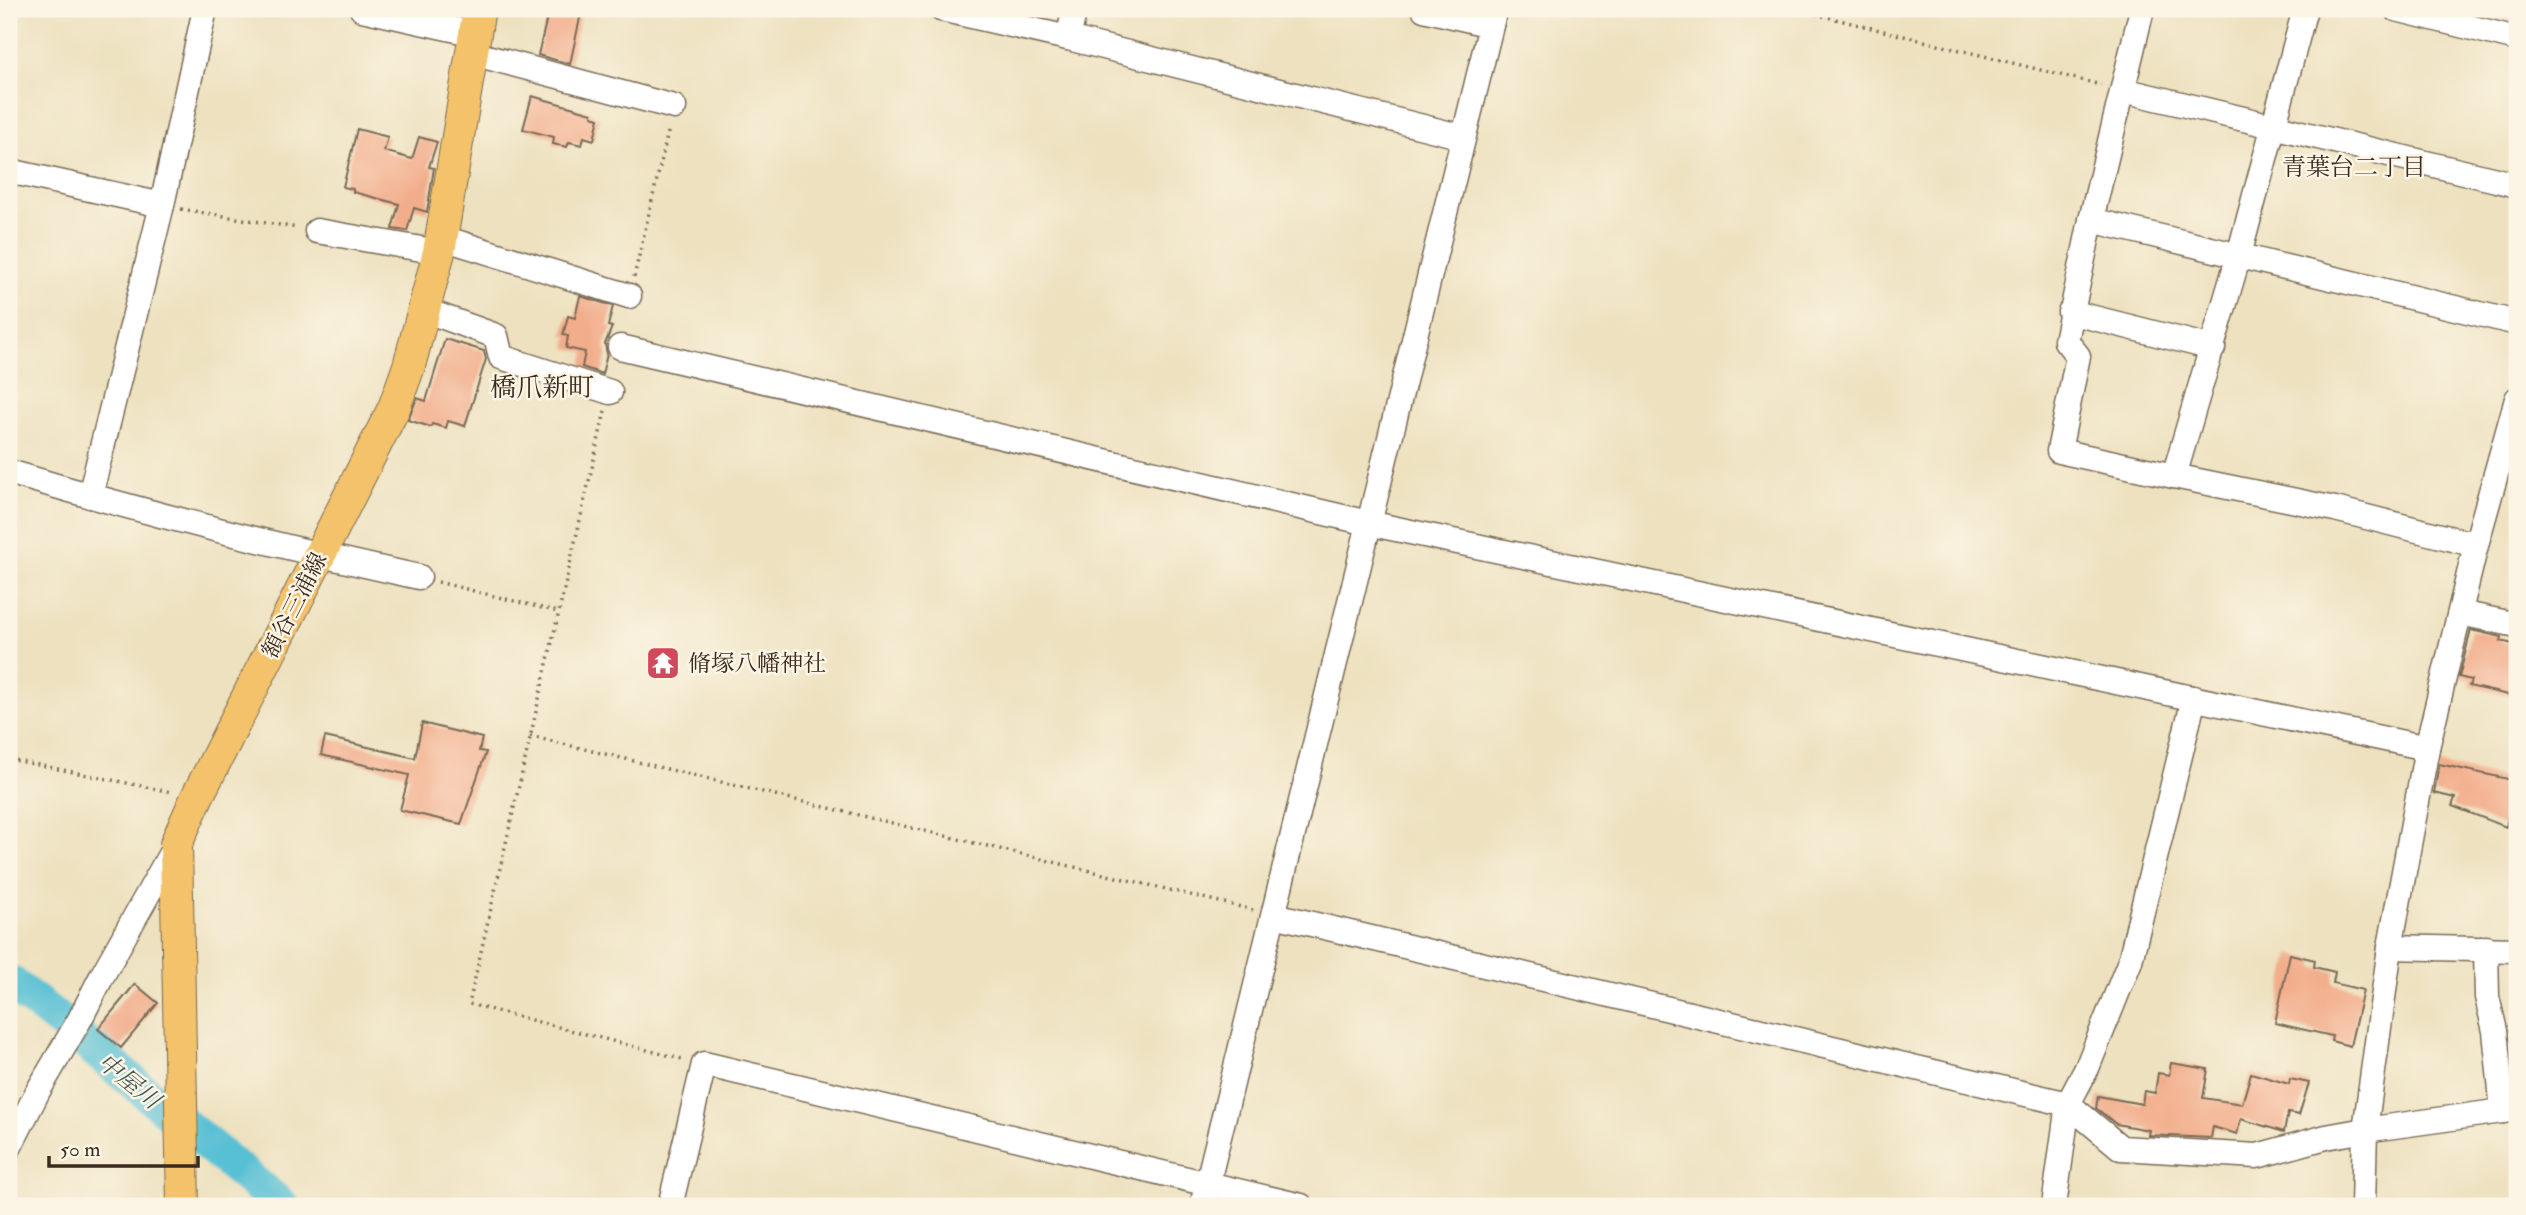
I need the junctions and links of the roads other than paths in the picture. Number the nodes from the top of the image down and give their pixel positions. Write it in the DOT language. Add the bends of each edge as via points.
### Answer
graph roads {
  1 [pos="205,9"];
  2 [pos="362,9"];
  3 [pos="942,9"];
  4 [pos="1075,9"];
  5 [pos="1424,9"];
  6 [pos="2142,9"];
  7 [pos="2305,9"];
  8 [pos="2396,9"];
  9 [pos="1493,17"];
  10 [pos="475,32"];
  11 [pos="1068,38"];
  12 [pos="2517,39"];
  13 [pos="2123,90"];
  14 [pos="674,107"];
  15 [pos="2274,125"];
  16 [pos="1463,136"];
  17 [pos="9,171"];
  18 [pos="2517,185"];
  19 [pos="162,205"];
  20 [pos="2091,220"];
  21 [pos="317,232"];
  22 [pos="439,245"];
  23 [pos="2239,255"];
  24 [pos="629,296"];
  25 [pos="424,310"];
  26 [pos="2070,312"];
  27 [pos="2517,323"];
  28 [pos="620,347"];
  29 [pos="2213,348"];
  30 [pos="610,391"];
  31 [pos="2517,399"];
  32 [pos="9,472"];
  33 [pos="2174,476"];
  34 [pos="90,496"];
  35 [pos="1368,523"];
  36 [pos="2476,545"];
  37 [pos="320,555"];
  38 [pos="419,577"];
  39 [pos="2460,613"];
  40 [pos="2517,625"];
  41 [pos="2194,698"];
  42 [pos="2427,748"];
  43 [pos="176,844"];
  44 [pos="1274,915"];
  45 [pos="2390,947"];
  46 [pos="2486,948"];
  47 [pos="2517,950"];
  48 [pos="2068,1104"];
  49 [pos="2510,1110"];
  50 [pos="2365,1130"];
  51 [pos="9,1148"];
  52 [pos="1205,1195"];
  53 [pos="183,1206"];
  54 [pos="670,1206"];
  55 [pos="1301,1206"];
  56 [pos="2054,1206"];
  57 [pos="2363,1206"];
  1 -- 19 [label="street"];
  2 -- 10 [label="street"];
  3 -- 11 [label="street"];
  4 -- 11 [label="street"];
  5 -- 9 [label="street"];
  6 -- 13 [label="street"];
  7 -- 15 [label="street"];
  8 -- 12 [label="street"];
  9 -- 16 [label="street"];
  10 -- 14 [label="street"];
  10 -- 22 [label="main road, 額谷三浦線"];
  11 -- 16 [label="street"];
  13 -- 15 [label="street"];
  13 -- 20 [label="street"];
  15 -- 18 [label="street"];
  15 -- 23 [label="street"];
  16 -- 35 [label="street"];
  17 -- 19 [label="street"];
  19 -- 34 [label="street"];
  20 -- 23 [label="street"];
  20 -- 26 [label="street"];
  21 -- 22 [label="street"];
  22 -- 24 [label="street"];
  22 -- 25 [label="main road, 額谷三浦線"];
  23 -- 27 [label="street"];
  23 -- 29 [label="street"];
  25 -- 30 [label="street" via="496,336 501,357"];
  25 -- 37 [label="main road, 額谷三浦線" via="394,408"];
  26 -- 29 [label="street"];
  26 -- 33 [label="street" via="2066,341 2078,356 2059,451"];
  28 -- 35 [label="street"];
  29 -- 33 [label="street"];
  31 -- 36 [label="street"];
  32 -- 34 [label="street"];
  33 -- 36 [label="street" via="2335,509"];
  34 -- 37 [label="street"];
  35 -- 41 [label="street"];
  35 -- 44 [label="street"];
  36 -- 39 [label="street"];
  37 -- 38 [label="street"];
  37 -- 43 [label="main road, 額谷三浦線"];
  39 -- 40 [label="street"];
  39 -- 42 [label="street"];
  41 -- 42 [label="street"];
  41 -- 48 [label="street" via="2130,961"];
  42 -- 45 [label="street"];
  43 -- 51 [label="street"];
  43 -- 53 [label="main road, 額谷三浦線"];
  44 -- 48 [label="street"];
  44 -- 52 [label="street"];
  45 -- 46 [label="street"];
  45 -- 50 [label="street"];
  46 -- 47 [label="street"];
  46 -- 49 [label="street" via="2487,997"];
  48 -- 50 [label="street" via="2121,1148 2156,1152 2257,1156"];
  48 -- 56 [label="street"];
  49 -- 50 [label="street"];
  50 -- 57 [label="street"];
  52 -- 54 [label="street" via="704,1064"];
  52 -- 55 [label="street"];
}
